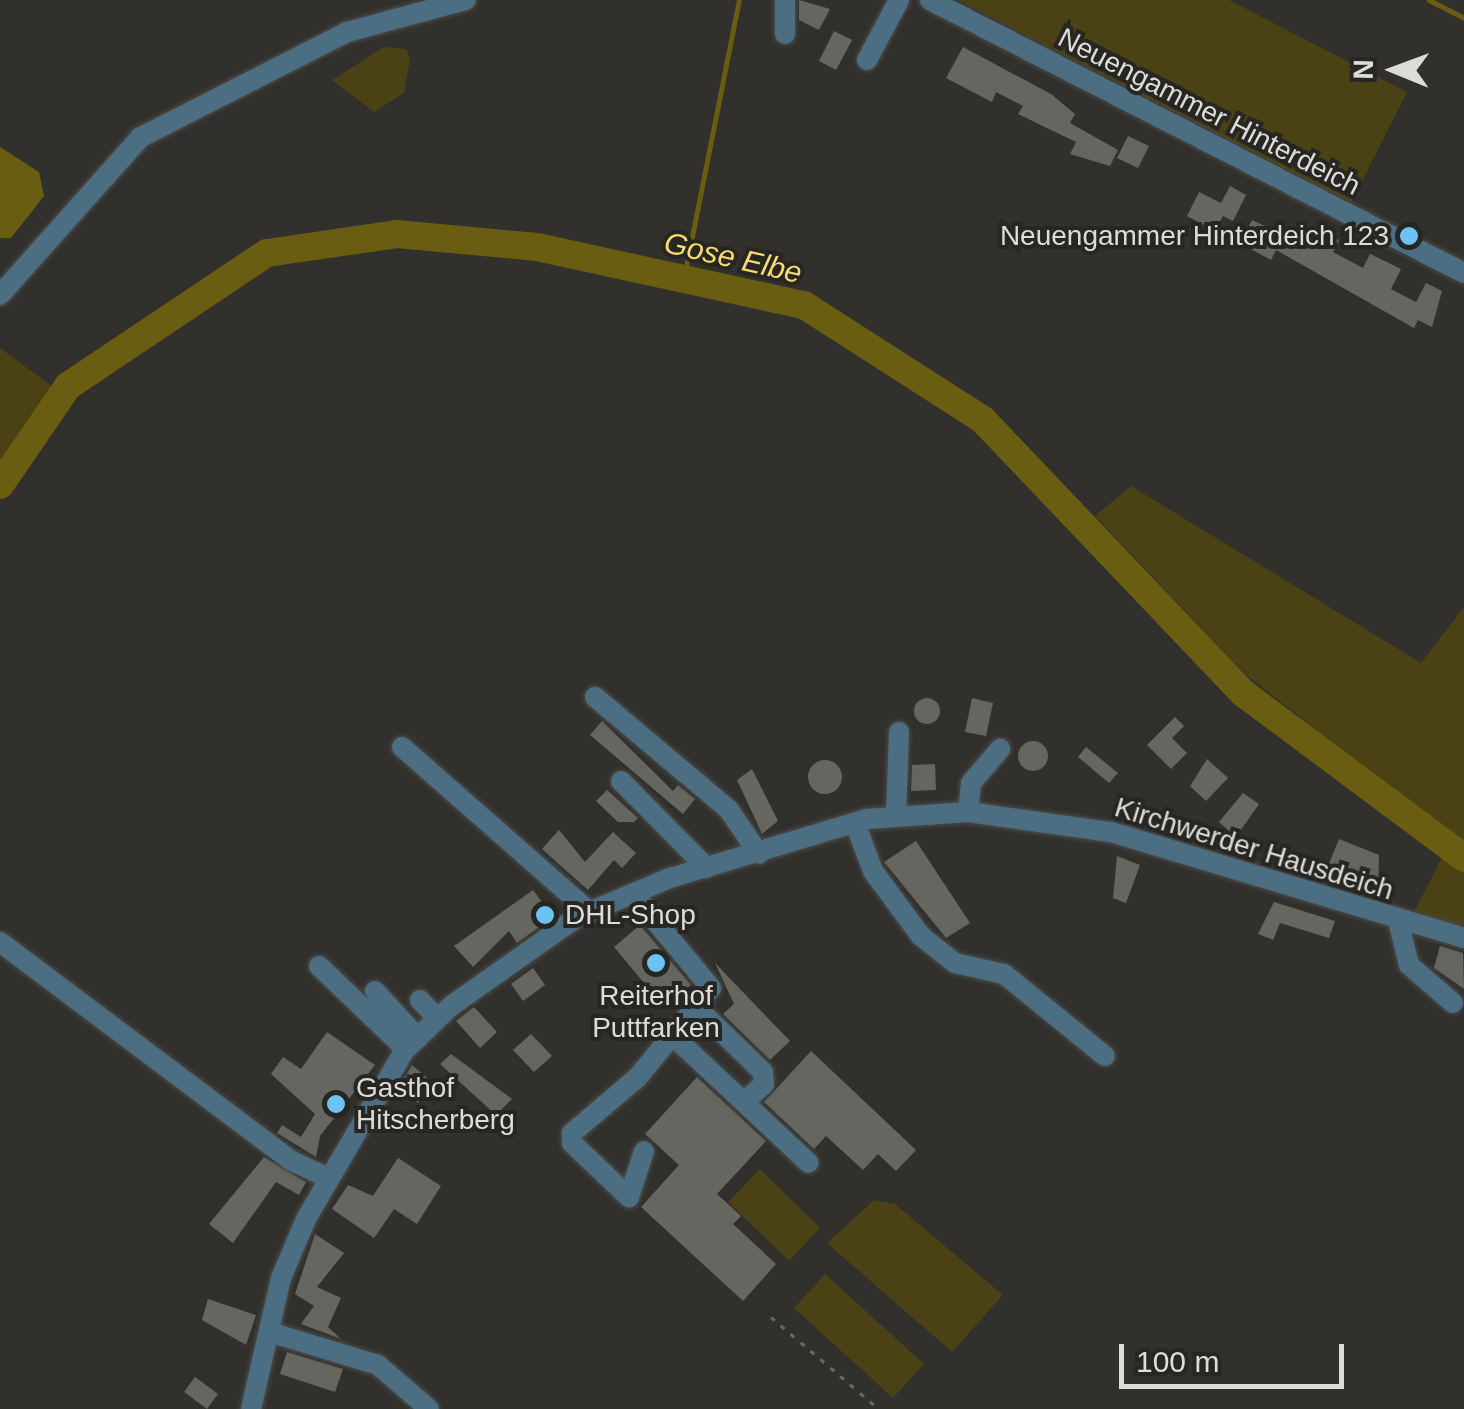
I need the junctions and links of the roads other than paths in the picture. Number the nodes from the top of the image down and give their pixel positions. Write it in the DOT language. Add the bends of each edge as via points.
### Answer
graph roads {
  1 [pos="466,0"];
  2 [pos="785,0"];
  3 [pos="898,0"];
  4 [pos="930,0"];
  5 [pos="785,34"];
  6 [pos="867,60"];
  7 [pos="1464,273"];
  8 [pos="0,295"];
  9 [pos="595,696"];
  10 [pos="899,732"];
  11 [pos="402,747"];
  12 [pos="1000,748"];
  13 [pos="621,781"];
  14 [pos="968,812"];
  15 [pos="896,817"];
  16 [pos="855,823"];
  17 [pos="760,854"];
  18 [pos="707,868"];
  19 [pos="633,894"];
  20 [pos="590,912"];
  21 [pos="1398,920"];
  22 [pos="1464,938"];
  23 [pos="0,942"];
  24 [pos="319,966"];
  25 [pos="374,991"];
  26 [pos="420,1000"];
  27 [pos="1453,1002"];
  28 [pos="696,1006"];
  29 [pos="438,1018"];
  30 [pos="672,1035"];
  31 [pos="412,1044"];
  32 [pos="1104,1056"];
  33 [pos="744,1102"];
  34 [pos="644,1151"];
  35 [pos="809,1164"];
  36 [pos="327,1177"];
  37 [pos="269,1332"];
  38 [pos="251,1409"];
  39 [pos="429,1409"];
  1 -- 8 [label="street" via="347,32 141,137"];
  2 -- 5 [label="street"];
  3 -- 6 [label="street"];
  4 -- 7 [label="street, Neuengammer Hinterdeich"];
  9 -- 17 [label="street" via="728,810"];
  10 -- 15 [label="street"];
  11 -- 20 [label="street"];
  12 -- 14 [label="street" via="970,783"];
  13 -- 18 [label="street"];
  14 -- 15 [label="street, Kirchwerder Hausdeich"];
  14 -- 21 [label="street, Kirchwerder Hausdeich" via="1111,832"];
  15 -- 16 [label="street, Kirchwerder Hausdeich"];
  16 -- 17 [label="street, Kirchwerder Hausdeich"];
  16 -- 32 [label="street" via="873,871 921,936 955,963 1004,974"];
  17 -- 18 [label="street, Kirchwerder Hausdeich"];
  18 -- 19 [label="street, Kirchwerder Hausdeich"];
  19 -- 20 [label="street, Kirchwerder Hausdeich"];
  19 -- 28 [label="street" via="711,988"];
  20 -- 29 [label="street, Kirchwerder Hausdeich"];
  21 -- 22 [label="street, Kirchwerder Hausdeich"];
  21 -- 27 [label="street" via="1409,965"];
  23 -- 36 [label="street" via="292,1161"];
  24 -- 31 [label="street"];
  25 -- 31 [label="street"];
  26 -- 29 [label="street"];
  28 -- 30 [label="street"];
  28 -- 33 [label="street" via="763,1072 764,1084"];
  29 -- 31 [label="street, Kirchwerder Hausdeich"];
  30 -- 33 [label="street"];
  30 -- 34 [label="street" via="572,1133 572,1143 629,1197"];
  31 -- 36 [label="street, Kirchwerder Hausdeich"];
  33 -- 35 [label="street"];
  36 -- 37 [label="street, Kirchwerder Hausdeich" via="282,1278"];
  37 -- 38 [label="street, Kirchwerder Hausdeich"];
  37 -- 39 [label="street" via="378,1365"];
}
